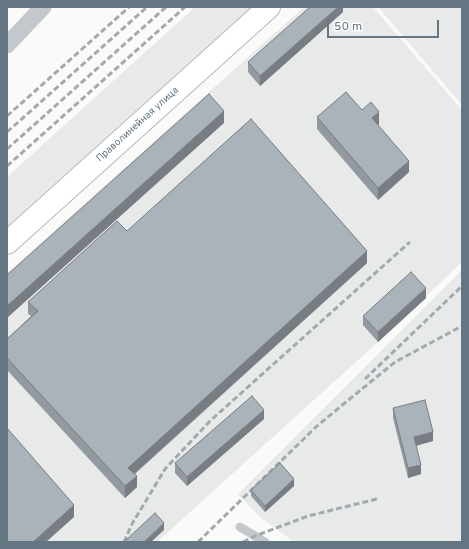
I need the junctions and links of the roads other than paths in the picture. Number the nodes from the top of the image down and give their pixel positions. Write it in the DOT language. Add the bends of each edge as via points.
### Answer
graph roads {
  1 [pos="269,7"];
  2 [pos="34,10"];
  3 [pos="7,46"];
  4 [pos="7,243"];
  5 [pos="240,527"];
  6 [pos="265,542"];
  1 -- 4 [label="main road, Праволинейная улица"];
  2 -- 3 [label="street"];
  5 -- 6 [label="lane"];
}
